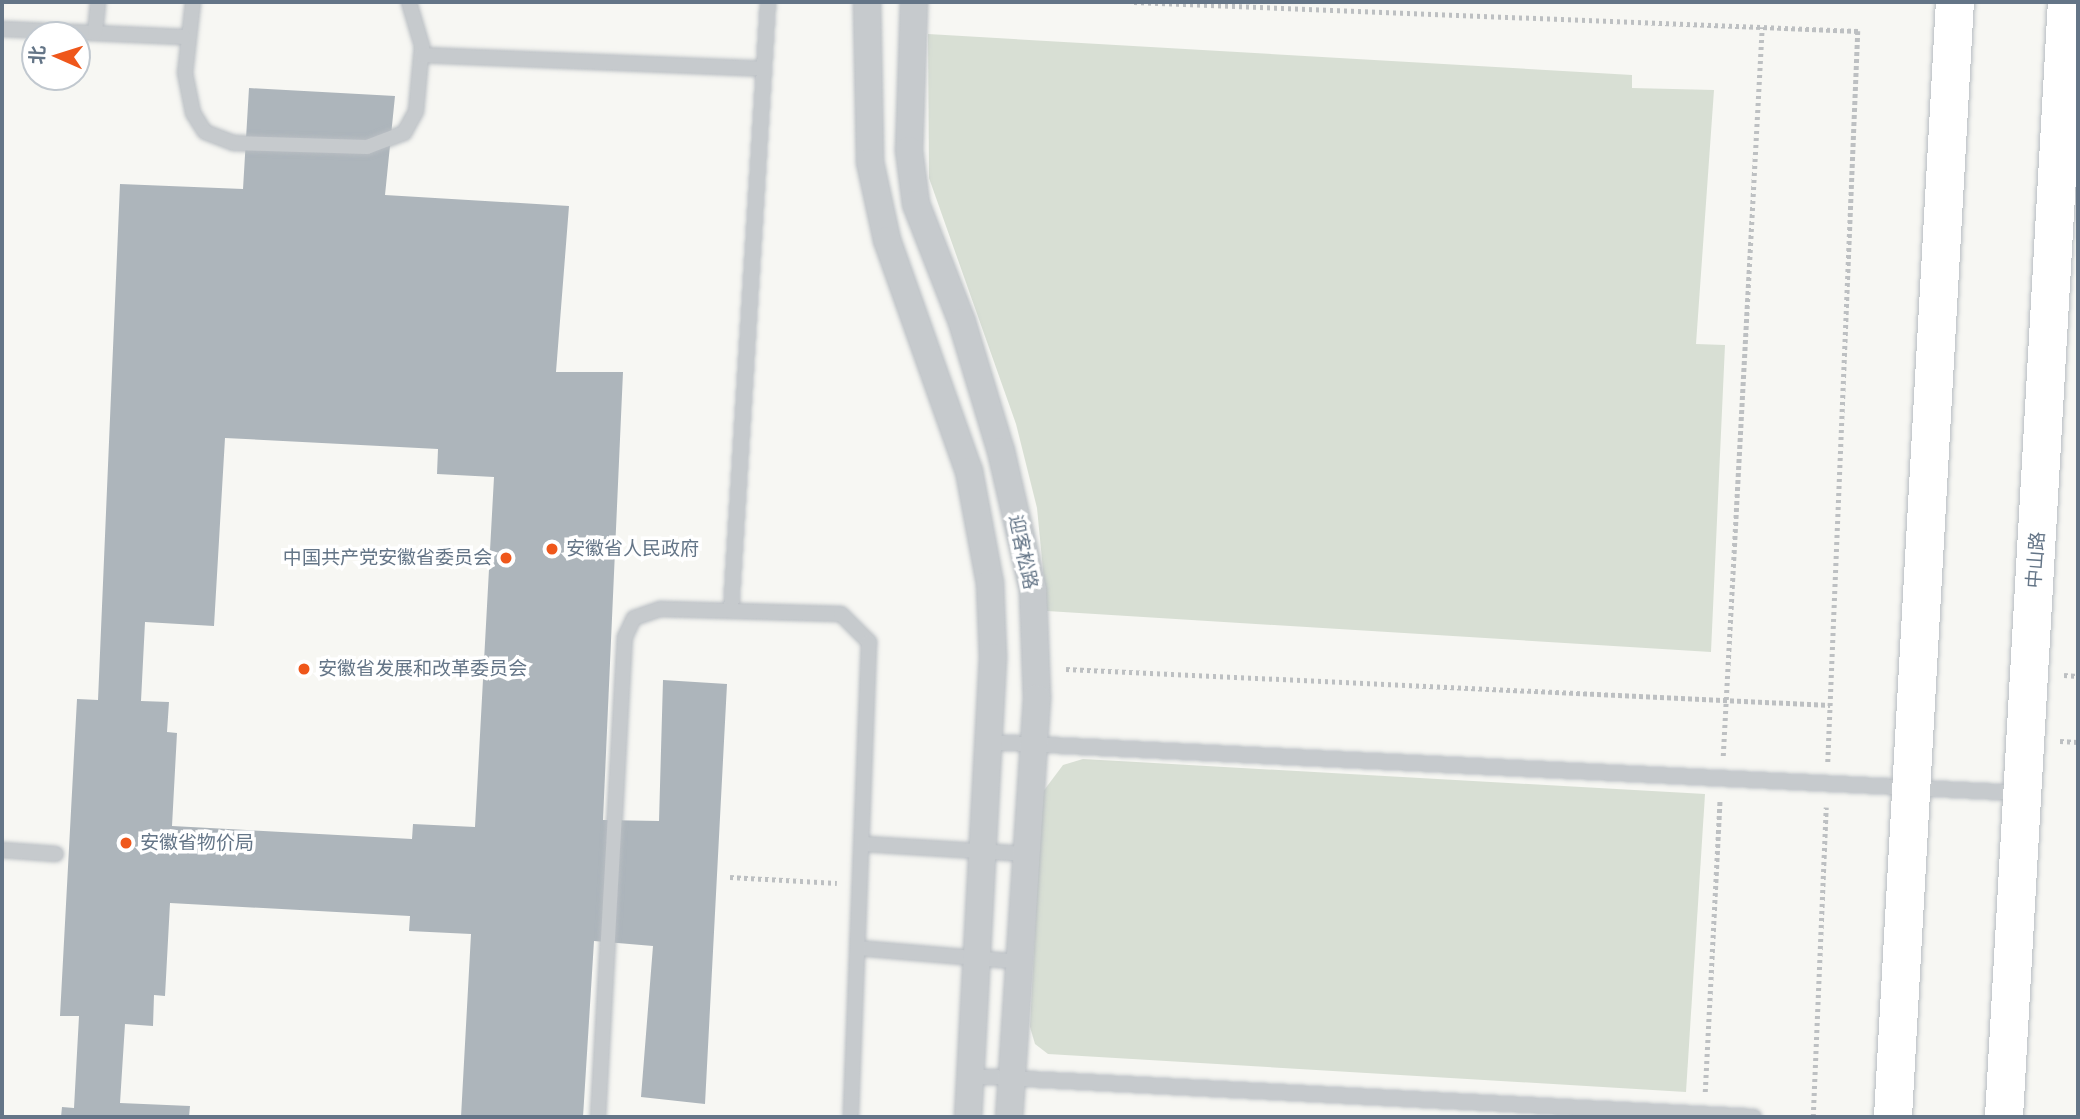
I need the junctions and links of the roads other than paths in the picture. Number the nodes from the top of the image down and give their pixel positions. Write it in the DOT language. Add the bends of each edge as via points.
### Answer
graph roads {
  1 [pos="98,2"];
  2 [pos="193,2"];
  3 [pos="409,2"];
  4 [pos="768,2"];
  5 [pos="867,2"];
  6 [pos="914,2"];
  7 [pos="1955,2"];
  8 [pos="2067,2"];
  9 [pos="2,29"];
  10 [pos="95,32"];
  11 [pos="184,37"];
  12 [pos="422,55"];
  13 [pos="764,69"];
  14 [pos="731,611"];
  15 [pos="988,742"];
  16 [pos="1034,744"];
  17 [pos="1911,788"];
  18 [pos="2021,793"];
  19 [pos="863,844"];
  20 [pos="2,850"];
  21 [pos="983,851"];
  22 [pos="56,854"];
  23 [pos="1028,854"];
  24 [pos="859,948"];
  25 [pos="977,958"];
  26 [pos="1022,962"];
  27 [pos="970,1076"];
  28 [pos="1015,1079"];
  29 [pos="598,1117"];
  30 [pos="851,1117"];
  31 [pos="968,1117"];
  32 [pos="1009,1117"];
  33 [pos="1754,1117"];
  34 [pos="1893,1117"];
  35 [pos="2004,1117"];
  1 -- 10 [label="lane"];
  2 -- 11 [label="lane"];
  3 -- 12 [label="lane"];
  4 -- 13 [label="lane"];
  5 -- 15 [label="street, 迎客松路" via="870,162 887,240 969,471 986,544 993,657"];
  6 -- 16 [label="street, 迎客松路" via="909,150 916,204 1001,451 1032,590"];
  7 -- 17 [label="main road"];
  8 -- 18 [label="main road, 中山路"];
  9 -- 11 [label="lane"];
  11 -- 12 [label="lane" via="193,113 205,132 233,143 367,147 396,139 416,111"];
  12 -- 13 [label="lane"];
  13 -- 14 [label="lane"];
  14 -- 19 [label="lane" via="841,614 866,635 872,653"];
  14 -- 29 [label="lane" via="660,609 635,618 627,629"];
  15 -- 16 [label="lane"];
  15 -- 21 [label="street, 迎客松路"];
  16 -- 17 [label="lane"];
  16 -- 23 [label="street, 迎客松路"];
  17 -- 18 [label="lane"];
  17 -- 34 [label="main road"];
  18 -- 35 [label="main road, 中山路"];
  19 -- 21 [label="lane"];
  19 -- 24 [label="lane"];
  20 -- 22 [label="lane"];
  21 -- 23 [label="lane"];
  21 -- 25 [label="street, 迎客松路"];
  23 -- 26 [label="street, 迎客松路"];
  24 -- 25 [label="lane"];
  24 -- 30 [label="lane"];
  25 -- 26 [label="lane"];
  25 -- 27 [label="street, 迎客松路"];
  26 -- 28 [label="street, 迎客松路"];
  27 -- 28 [label="lane"];
  27 -- 31 [label="street, 迎客松路"];
  28 -- 32 [label="street, 迎客松路"];
  28 -- 33 [label="lane"];
}
